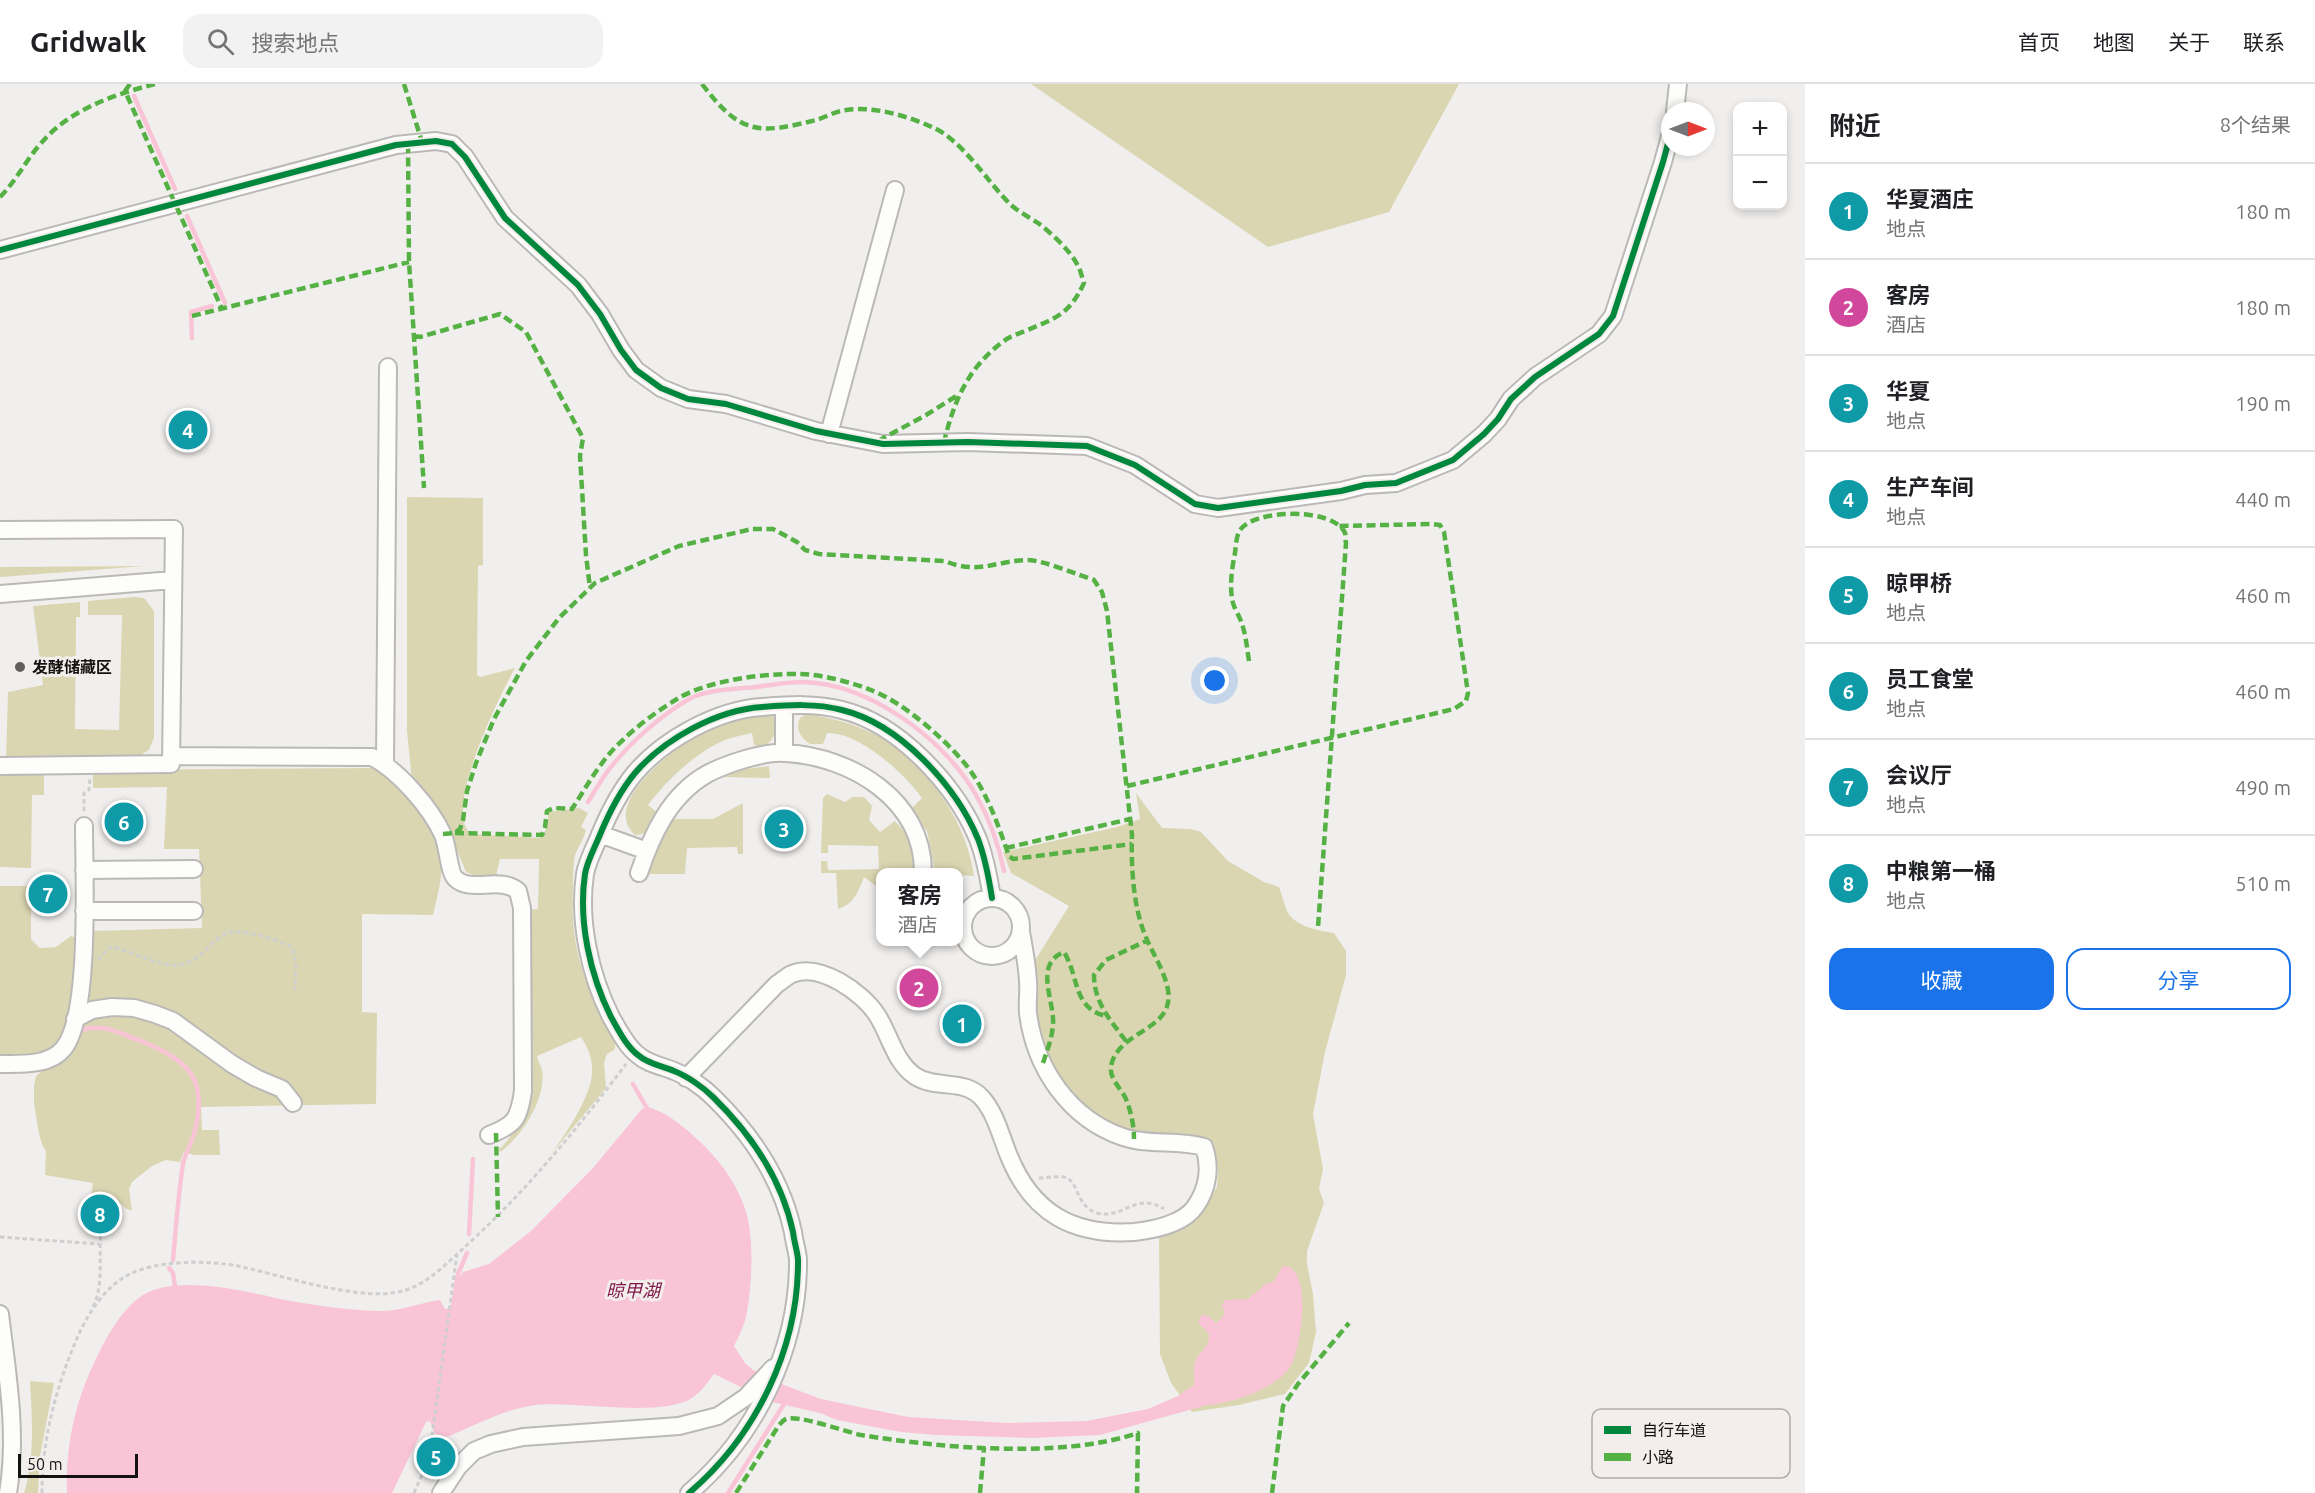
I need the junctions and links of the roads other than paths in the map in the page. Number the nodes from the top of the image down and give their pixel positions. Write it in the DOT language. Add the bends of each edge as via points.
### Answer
graph roads {
  1 [pos="1678,84"];
  2 [pos="1676,102"];
  3 [pos="1665,156"];
  4 [pos="895,190"];
  5 [pos="0,250"];
  6 [pos="388,367"];
  7 [pos="829,434"];
  8 [pos="0,530"];
  9 [pos="173,580"];
  10 [pos="0,594"];
  11 [pos="784,706"];
  12 [pos="784,753"];
  13 [pos="171,756"];
  14 [pos="386,763"];
  15 [pos="0,766"];
  16 [pos="84,826"];
  17 [pos="600,834"];
  18 [pos="647,851"];
  19 [pos="923,868"];
  20 [pos="194,869"];
  21 [pos="84,870"];
  22 [pos="639,873"];
  23 [pos="992,898"];
  24 [pos="84,911"];
  25 [pos="194,911"];
  26 [pos="1021,932"];
  27 [pos="75,1019"];
  28 [pos="0,1064"];
  29 [pos="686,1078"];
  30 [pos="293,1103"];
  31 [pos="489,1135"];
  32 [pos="0,1314"];
  33 [pos="782,1359"];
  34 [pos="6,1488"];
  35 [pos="441,1493"];
  36 [pos="689,1493"];
  1 -- 2 [label="street"];
  3 -- 7 [label="street" via="1613,316 1599,334 1535,377 1511,399 1484,434 1453,460 1396,483 1218,507 1195,504 1135,465 1087,446 883,444"];
  4 -- 7 [label="street"];
  5 -- 7 [label="street" via="396,145 435,141 452,144 505,218 578,285 636,370 660,388 687,399 726,404"];
  6 -- 14 [label="street"];
  8 -- 9 [label="street" via="174,529"];
  9 -- 10 [label="street"];
  9 -- 13 [label="street"];
  11 -- 12 [label="street"];
  11 -- 17 [label="street" via="757,707 706,720 666,746 635,774"];
  11 -- 23 [label="street" via="844,710 885,728 922,758 949,788 978,840"];
  12 -- 18 [label="street" via="743,760 707,774 675,802"];
  12 -- 19 [label="street" via="851,768 875,782 896,802 912,826"];
  13 -- 14 [label="street" via="372,757"];
  13 -- 15 [label="street" via="171,764"];
  14 -- 31 [label="street" via="443,834 455,879 464,884 507,885 518,891 521,898 523,1091 518,1114 508,1128"];
  16 -- 21 [label="street"];
  17 -- 18 [label="street"];
  17 -- 29 [label="street" via="585,870 583,904 587,945 601,994 635,1053"];
  18 -- 22 [label="street"];
  20 -- 21 [label="street"];
  21 -- 24 [label="street"];
  23 -- 26 [label="street" via="1002,900 1017,912"];
  23 -- 26 [label="street" via="975,903 964,918 968,944 983,955 1002,954"];
  24 -- 25 [label="street"];
  24 -- 27 [label="street"];
  26 -- 29 [label="street" via="1034,1038 1064,1099 1089,1121 1124,1138 1204,1147 1208,1177 1202,1197 1194,1210 1173,1223 1145,1231 1110,1233 1086,1229 1041,1206 1020,1179 982,1098 959,1085 940,1085 916,1076 901,1063 876,1013 854,991 832,977 793,973 777,984"];
  27 -- 28 [label="street" via="64,1047 52,1057 30,1064"];
  27 -- 30 [label="street" via="111,1006 155,1014 172,1021 232,1064 282,1089"];
  29 -- 33 [label="street" via="710,1094 738,1124 770,1168 788,1211 798,1257 793,1311"];
  32 -- 34 [label="street" via="10,1395"];
  33 -- 35 [label="street" via="746,1397 718,1416 679,1426 523,1437 491,1444 474,1451"];
  33 -- 36 [label="street" via="756,1417 711,1474"];
}
